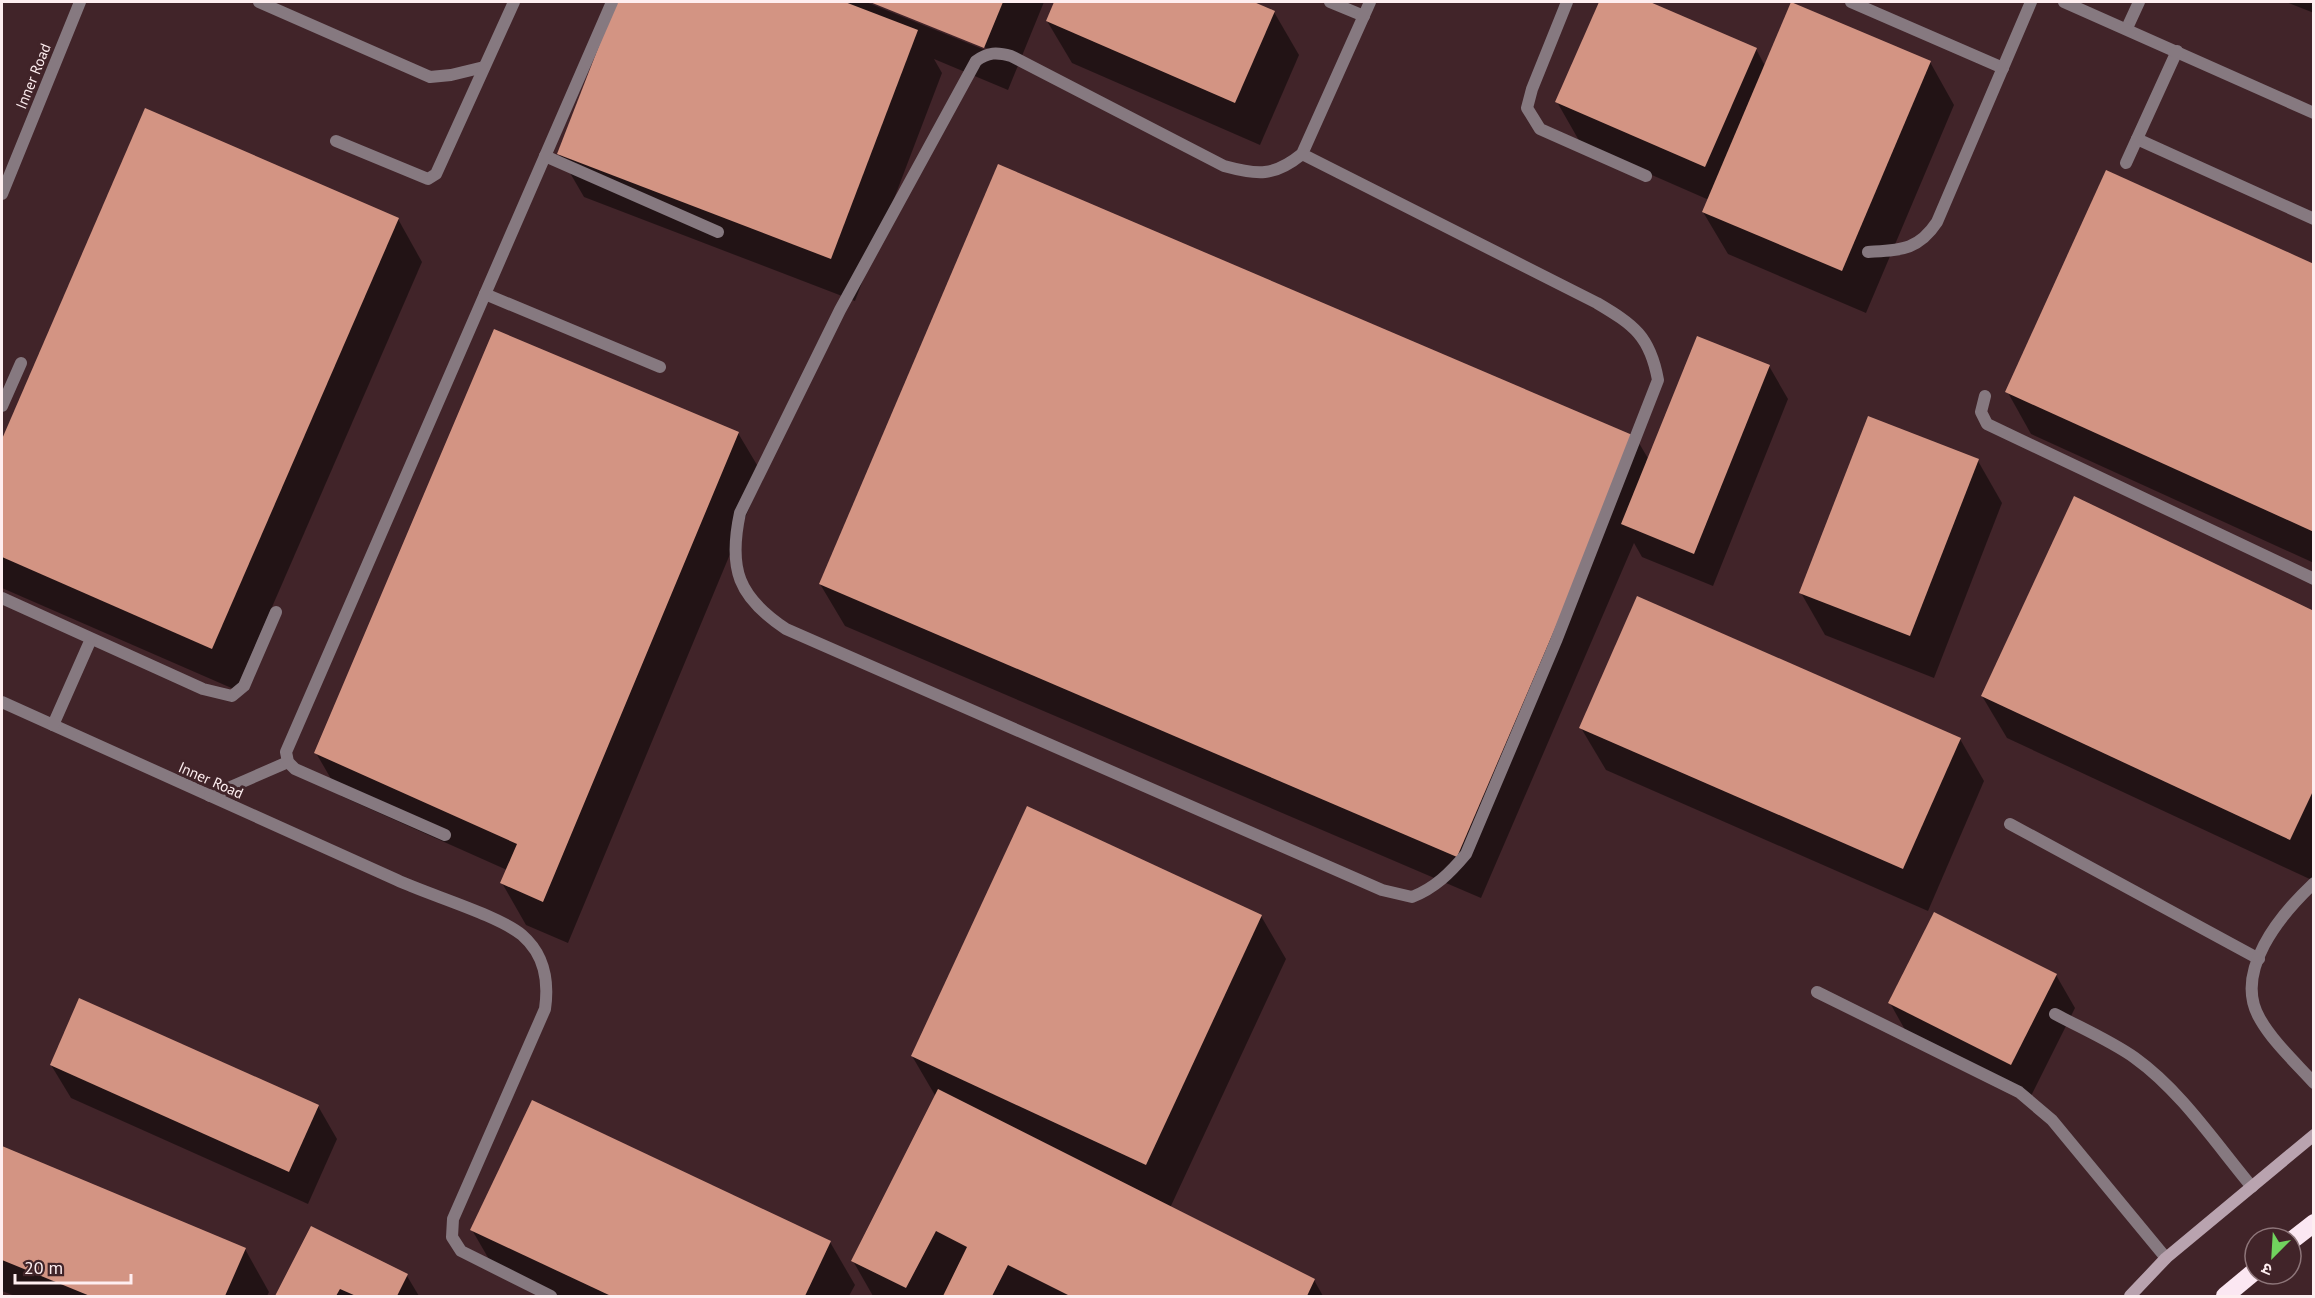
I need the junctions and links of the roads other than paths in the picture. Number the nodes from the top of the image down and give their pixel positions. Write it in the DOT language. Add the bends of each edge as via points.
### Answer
graph roads {
  1 [pos="80,2"];
  2 [pos="259,2"];
  3 [pos="514,2"];
  4 [pos="612,2"];
  5 [pos="1330,2"];
  6 [pos="1370,2"];
  7 [pos="1566,2"];
  8 [pos="1851,2"];
  9 [pos="2031,2"];
  10 [pos="2064,2"];
  11 [pos="2139,2"];
  12 [pos="1364,16"];
  13 [pos="2127,28"];
  14 [pos="2177,51"];
  15 [pos="484,67"];
  16 [pos="2003,68"];
  17 [pos="2313,113"];
  18 [pos="2137,139"];
  19 [pos="336,141"];
  20 [pos="1302,154"];
  21 [pos="545,156"];
  22 [pos="2126,162"];
  23 [pos="1646,176"];
  24 [pos="2,194"];
  25 [pos="2313,219"];
  26 [pos="718,232"];
  27 [pos="1868,252"];
  28 [pos="485,294"];
  29 [pos="21,363"];
  30 [pos="660,367"];
  31 [pos="1985,396"];
  32 [pos="2,406"];
  33 [pos="2313,579"];
  34 [pos="2,598"];
  35 [pos="276,612"];
  36 [pos="91,639"];
  37 [pos="2,702"];
  38 [pos="53,725"];
  39 [pos="288,762"];
  40 [pos="210,796"];
  41 [pos="2010,824"];
  42 [pos="445,835"];
  43 [pos="2313,883"];
  44 [pos="2259,959"];
  45 [pos="1817,992"];
  46 [pos="2055,1014"];
  47 [pos="2313,1083"];
  48 [pos="2313,1136"];
  49 [pos="2252,1187"];
  50 [pos="2166,1258"];
  51 [pos="2243,1281"];
  52 [pos="551,1296"];
  53 [pos="2130,1296"];
  54 [pos="2225,1296"];
  1 -- 24 [label="street, Inner Road"];
  2 -- 15 [label="street" via="430,76"];
  3 -- 15 [label="street"];
  4 -- 21 [label="street"];
  5 -- 12 [label="street"];
  6 -- 12 [label="street"];
  7 -- 23 [label="street" via="1527,108 1540,129"];
  8 -- 16 [label="street"];
  9 -- 16 [label="street"];
  10 -- 13 [label="street"];
  11 -- 13 [label="street"];
  12 -- 20 [label="street"];
  13 -- 14 [label="street"];
  14 -- 17 [label="street"];
  14 -- 18 [label="street"];
  15 -- 19 [label="street" via="436,174 428,179"];
  16 -- 27 [label="street" via="1927,237 1905,249"];
  18 -- 22 [label="street"];
  18 -- 25 [label="street"];
  20 -- 20 [label="street" via="1286,167 1270,173 1224,166 1011,56 998,52 984,55 976,61 840,310 740,513 735,562 747,596 786,629 1382,890 1412,897 1437,884 1466,854 1556,641 1658,380 1653,355 1631,324 1597,303"];
  21 -- 26 [label="street"];
  21 -- 28 [label="street"];
  28 -- 30 [label="street"];
  28 -- 39 [label="street" via="286,752"];
  29 -- 32 [label="street"];
  31 -- 33 [label="street" via="1981,412 1987,424"];
  34 -- 36 [label="street"];
  35 -- 36 [label="street" via="244,686 232,696 203,689"];
  36 -- 38 [label="street"];
  37 -- 38 [label="street, Inner Road"];
  38 -- 40 [label="street, Inner Road"];
  39 -- 40 [label="street"];
  39 -- 42 [label="street" via="295,769"];
  40 -- 52 [label="street, Inner Road" via="500,923 521,934 536,950 549,984 545,1009 453,1219 452,1237 461,1251"];
  41 -- 44 [label="street"];
  43 -- 44 [label="street" via="2268,937"];
  44 -- 47 [label="street" via="2250,996 2260,1020"];
  45 -- 50 [label="street" via="2019,1092 2052,1120"];
  46 -- 49 [label="street" via="2148,1069"];
  48 -- 49 [label="main road"];
  49 -- 50 [label="main road"];
  50 -- 53 [label="main road"];
  51 -- 54 [label="highway"];
}
